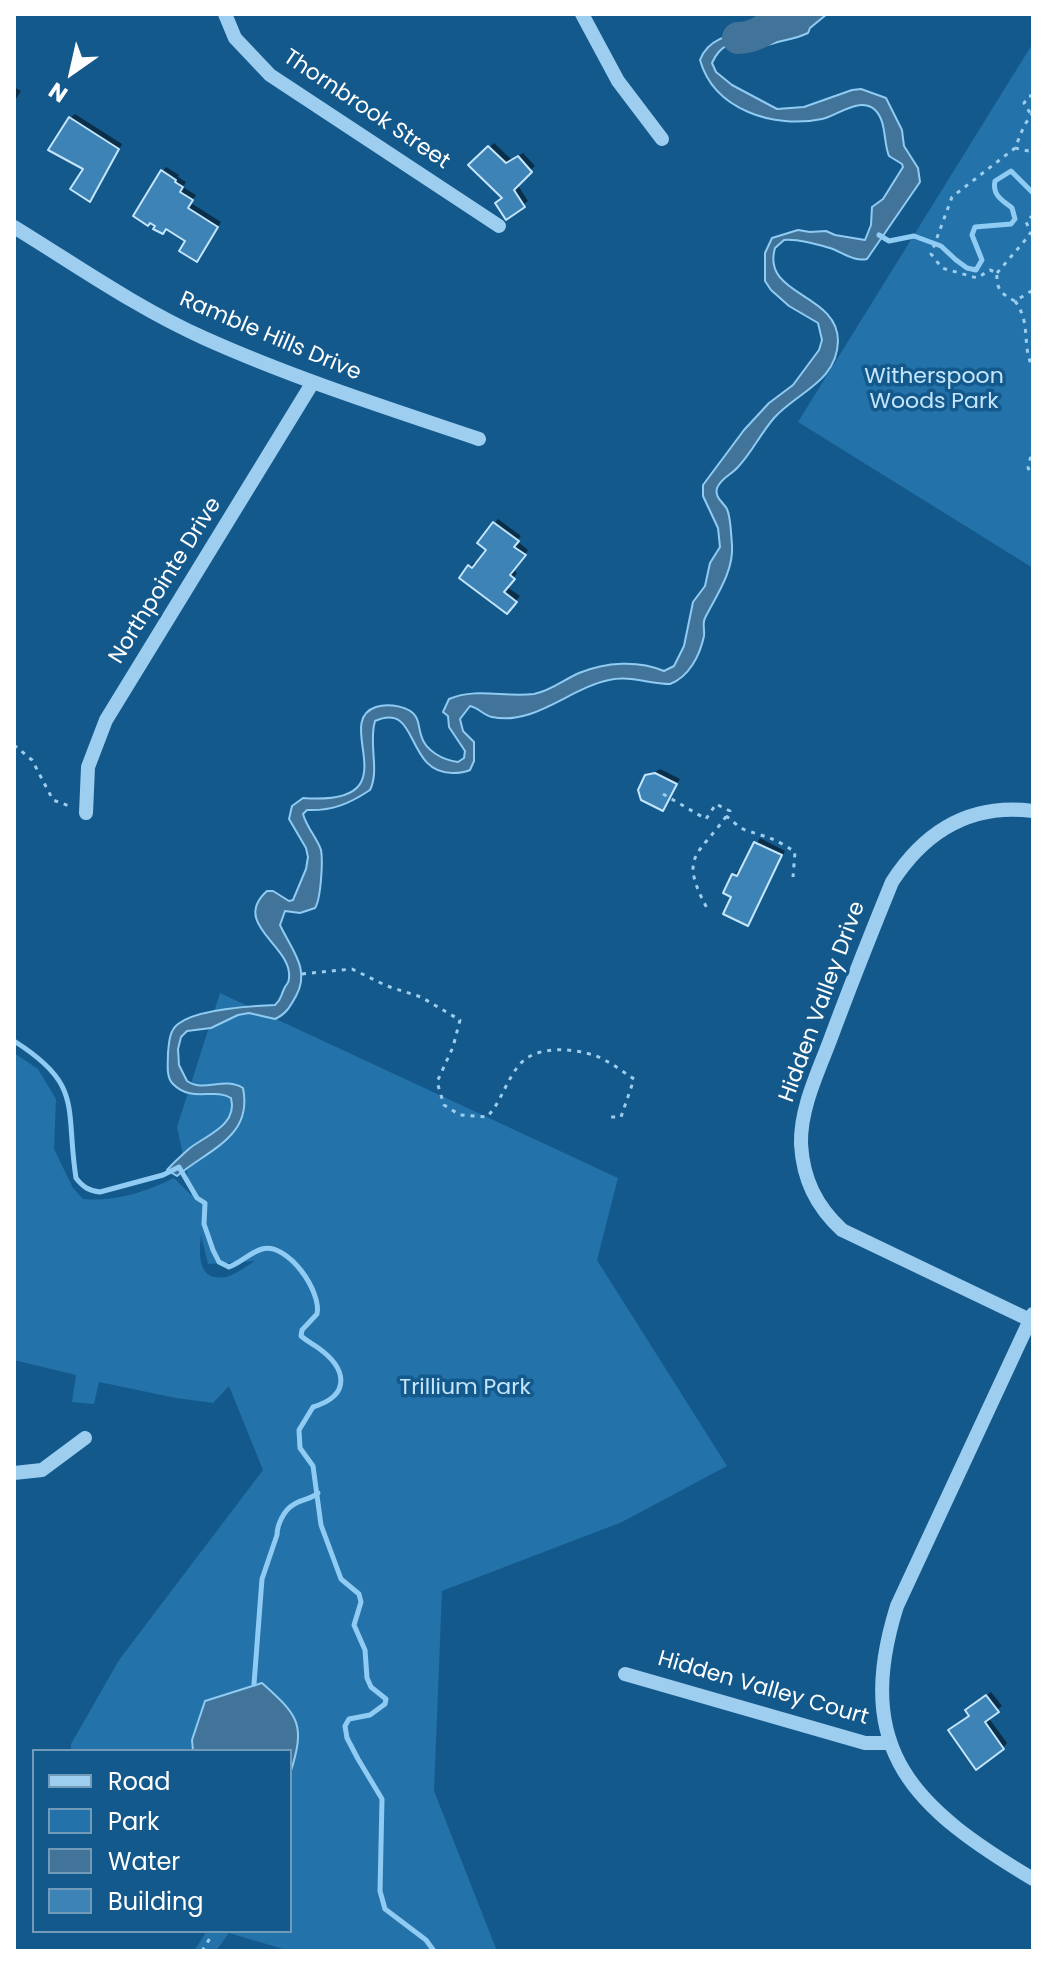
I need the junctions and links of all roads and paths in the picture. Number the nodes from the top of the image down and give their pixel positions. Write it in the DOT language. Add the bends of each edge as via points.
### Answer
graph roads {
  1 [pos="225,14"];
  2 [pos="582,14"];
  3 [pos="1033,96"];
  4 [pos="1032,115"];
  5 [pos="662,139"];
  6 [pos="1015,148"];
  7 [pos="1033,152"];
  8 [pos="1033,215"];
  9 [pos="490,226"];
  10 [pos="14,227"];
  11 [pos="997,273"];
  12 [pos="1033,290"];
  13 [pos="1015,301"];
  14 [pos="1033,368"];
  15 [pos="313,382"];
  16 [pos="479,439"];
  17 [pos="1033,447"];
  18 [pos="1033,477"];
  19 [pos="14,745"];
  20 [pos="663,794"];
  21 [pos="1033,811"];
  22 [pos="86,813"];
  23 [pos="726,816"];
  24 [pos="793,877"];
  25 [pos="708,910"];
  26 [pos="302,974"];
  27 [pos="608,1117"];
  28 [pos="1032,1317"];
  29 [pos="85,1438"];
  30 [pos="14,1473"];
  31 [pos="625,1674"];
  32 [pos="889,1743"];
  33 [pos="1033,1879"];
  34 [pos="212,1935"];
  35 [pos="202,1951"];
  1 -- 9 [label="street, Thornbrook Street" via="235,38 270,75"];
  2 -- 5 [label="street" via="618,81"];
  3 -- 4 [label="path" via="1024,103"];
  4 -- 6 [label="path"];
  6 -- 7 [label="path"];
  6 -- 11 [label="path" via="952,197 931,254 942,268 977,278 990,270"];
  8 -- 11 [label="path" via="1026,222 1031,232"];
  10 -- 15 [label="street, Ramble Hills Drive" via="202,338"];
  11 -- 13 [label="path" via="996,285"];
  12 -- 13 [label="path"];
  13 -- 14 [label="path" via="1023,312"];
  15 -- 16 [label="street, Ramble Hills Drive"];
  15 -- 22 [label="street, Northpointe Drive" via="106,720 88,767"];
  17 -- 18 [label="path" via="1028,468"];
  19 -- 22 [label="path" via="32,760 53,800"];
  20 -- 23 [label="path" via="706,819 716,804 730,811"];
  21 -- 28 [label="street, Hidden Valley Drive" via="1009,808 973,815 943,828 904,864 892,882 822,1061 801,1141 811,1190 819,1207 842,1230"];
  23 -- 24 [label="path" via="746,831 759,832 795,852"];
  23 -- 25 [label="path" via="692,867"];
  26 -- 27 [label="path" via="352,969 421,997 460,1020 437,1082 444,1105 460,1115 487,1117 519,1065 532,1053 556,1050 596,1056 634,1079 621,1117"];
  28 -- 32 [label="street, Hidden Valley Drive" via="897,1606 883,1669"];
  29 -- 30 [label="street" via="42,1470"];
  31 -- 32 [label="street, Hidden Valley Court" via="865,1743"];
  32 -- 33 [label="street, Hidden Valley Drive" via="921,1797 963,1833"];
  34 -- 35 [label="path"];
}
